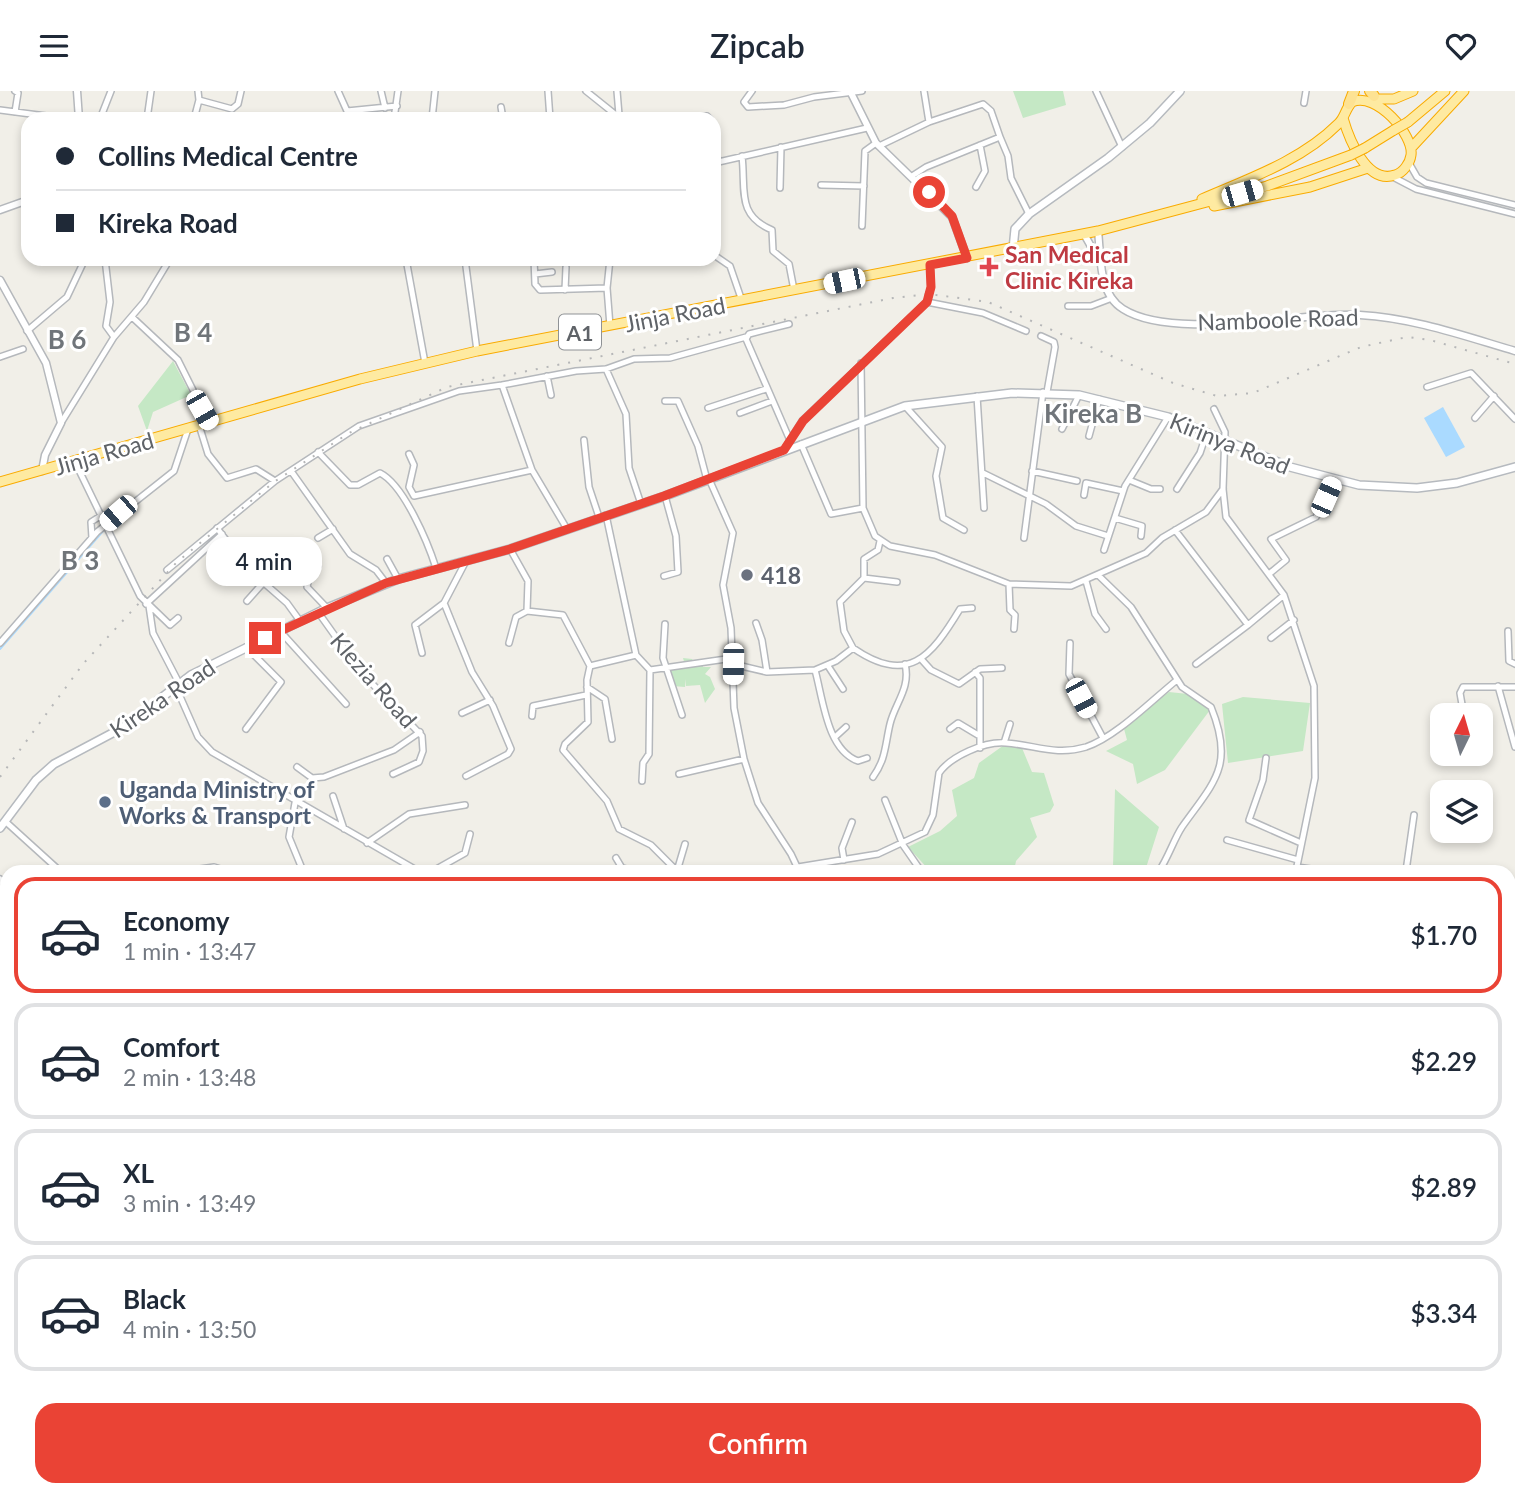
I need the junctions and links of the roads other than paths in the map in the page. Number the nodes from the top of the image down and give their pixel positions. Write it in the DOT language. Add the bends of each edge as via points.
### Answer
graph roads {
  1 [pos="15,91"];
  2 [pos="77,91"];
  3 [pos="111,91"];
  4 [pos="151,91"];
  5 [pos="198,91"];
  6 [pos="241,91"];
  7 [pos="338,91"];
  8 [pos="381,91"];
  9 [pos="398,91"];
  10 [pos="435,91"];
  11 [pos="548,91"];
  12 [pos="586,91"];
  13 [pos="617,91"];
  14 [pos="752,91"];
  15 [pos="862,91"];
  16 [pos="924,91"];
  17 [pos="1096,91"];
  18 [pos="1180,91"];
  19 [pos="1306,91"];
  20 [pos="1354,91"];
  21 [pos="1413,91"];
  22 [pos="1445,91"];
  23 [pos="1464,91"];
  24 [pos="850,92"];
  25 [pos="1374,95"];
  26 [pos="199,100"];
  27 [pos="1304,103"];
  28 [pos="1349,104"];
  29 [pos="397,106"];
  30 [pos="501,107"];
  31 [pos="385,108"];
  32 [pos="0,110"];
  33 [pos="15,112"];
  34 [pos="78,112"];
  35 [pos="103,112"];
  36 [pos="149,112"];
  37 [pos="196,112"];
  38 [pos="396,112"];
  39 [pos="433,112"];
  40 [pos="502,112"];
  41 [pos="550,112"];
  42 [pos="613,112"];
  43 [pos="619,112"];
  44 [pos="21,113"];
  45 [pos="1343,118"];
  46 [pos="929,122"];
  47 [pos="867,128"];
  48 [pos="1000,137"];
  49 [pos="878,144"];
  50 [pos="980,145"];
  51 [pos="781,147"];
  52 [pos="1122,147"];
  53 [pos="1412,147"];
  54 [pos="743,156"];
  55 [pos="721,161"];
  56 [pos="1409,163"];
  57 [pos="1368,168"];
  58 [pos="912,176"];
  59 [pos="1393,177"];
  60 [pos="821,185"];
  61 [pos="864,186"];
  62 [pos="976,187"];
  63 [pos="780,188"];
  64 [pos="21,202"];
  65 [pos="1515,205"];
  66 [pos="0,210"];
  67 [pos="1028,214"];
  68 [pos="1168,214"];
  69 [pos="1515,214"];
  70 [pos="952,216"];
  71 [pos="944,220"];
  72 [pos="862,226"];
  73 [pos="1098,231"];
  74 [pos="1084,234"];
  75 [pos="1013,249"];
  76 [pos="967,258"];
  77 [pos="721,260"];
  78 [pos="1101,264"];
  79 [pos="930,265"];
  80 [pos="82,266"];
  81 [pos="106,266"];
  82 [pos="166,266"];
  83 [pos="407,266"];
  84 [pos="466,266"];
  85 [pos="534,266"];
  86 [pos="609,266"];
  87 [pos="566,267"];
  88 [pos="552,272"];
  89 [pos="535,274"];
  90 [pos="0,280"];
  91 [pos="607,288"];
  92 [pos="565,290"];
  93 [pos="794,292"];
  94 [pos="1112,298"];
  95 [pos="743,301"];
  96 [pos="927,302"];
  97 [pos="1068,306"];
  98 [pos="132,317"];
  99 [pos="789,324"];
  100 [pos="610,326"];
  101 [pos="27,331"];
  102 [pos="1026,331"];
  103 [pos="1041,336"];
  104 [pos="114,337"];
  105 [pos="746,337"];
  106 [pos="23,349"];
  107 [pos="477,351"];
  108 [pos="1515,351"];
  109 [pos="0,357"];
  110 [pos="425,363"];
  111 [pos="861,363"];
  112 [pos="606,369"];
  113 [pos="547,376"];
  114 [pos="502,385"];
  115 [pos="1427,387"];
  116 [pos="766,389"];
  117 [pos="1045,392"];
  118 [pos="551,395"];
  119 [pos="1079,395"];
  120 [pos="977,396"];
  121 [pos="1493,396"];
  122 [pos="1099,399"];
  123 [pos="665,401"];
  124 [pos="772,401"];
  125 [pos="905,406"];
  126 [pos="708,408"];
  127 [pos="1214,409"];
  128 [pos="740,413"];
  129 [pos="1168,417"];
  130 [pos="1475,418"];
  131 [pos="1515,419"];
  132 [pos="61,423"];
  133 [pos="860,423"];
  134 [pos="204,424"];
  135 [pos="188,428"];
  136 [pos="1062,429"];
  137 [pos="1207,432"];
  138 [pos="1089,436"];
  139 [pos="789,438"];
  140 [pos="1225,439"];
  141 [pos="584,440"];
  142 [pos="801,444"];
  143 [pos="784,450"];
  144 [pos="318,452"];
  145 [pos="408,454"];
  146 [pos="75,462"];
  147 [pos="1515,467"];
  148 [pos="532,470"];
  149 [pos="42,471"];
  150 [pos="291,471"];
  151 [pos="1032,471"];
  152 [pos="984,473"];
  153 [pos="708,479"];
  154 [pos="1129,480"];
  155 [pos="1333,480"];
  156 [pos="275,481"];
  157 [pos="1077,481"];
  158 [pos="0,482"];
  159 [pos="1160,489"];
  160 [pos="1177,489"];
  161 [pos="1223,489"];
  162 [pos="1124,491"];
  163 [pos="1028,495"];
  164 [pos="1084,495"];
  165 [pos="664,496"];
  166 [pos="641,504"];
  167 [pos="863,508"];
  168 [pos="984,508"];
  169 [pos="102,515"];
  170 [pos="602,515"];
  171 [pos="1115,518"];
  172 [pos="107,523"];
  173 [pos="217,528"];
  174 [pos="567,529"];
  175 [pos="334,530"];
  176 [pos="964,530"];
  177 [pos="1175,530"];
  178 [pos="222,534"];
  179 [pos="1108,536"];
  180 [pos="1141,536"];
  181 [pos="92,538"];
  182 [pos="318,538"];
  183 [pos="1024,538"];
  184 [pos="880,541"];
  185 [pos="510,549"];
  186 [pos="1104,550"];
  187 [pos="310,558"];
  188 [pos="387,559"];
  189 [pos="466,561"];
  190 [pos="436,568"];
  191 [pos="167,570"];
  192 [pos="1269,574"];
  193 [pos="1098,575"];
  194 [pos="664,576"];
  195 [pos="864,578"];
  196 [pos="398,579"];
  197 [pos="1086,581"];
  198 [pos="897,582"];
  199 [pos="263,583"];
  200 [pos="386,583"];
  201 [pos="1009,584"];
  202 [pos="1284,596"];
  203 [pos="247,601"];
  204 [pos="444,603"];
  205 [pos="148,605"];
  206 [pos="327,608"];
  207 [pos="972,608"];
  208 [pos="527,611"];
  209 [pos="157,613"];
  210 [pos="318,613"];
  211 [pos="178,618"];
  212 [pos="149,620"];
  213 [pos="300,621"];
  214 [pos="1294,621"];
  215 [pos="756,623"];
  216 [pos="665,624"];
  217 [pos="1248,625"];
  218 [pos="1014,629"];
  219 [pos="1105,629"];
  220 [pos="280,631"];
  221 [pos="1508,631"];
  222 [pos="1271,638"];
  223 [pos="0,643"];
  224 [pos="509,643"];
  225 [pos="1070,643"];
  226 [pos="246,647"];
  227 [pos="853,648"];
  228 [pos="422,653"];
  229 [pos="636,655"];
  230 [pos="922,660"];
  231 [pos="733,661"];
  232 [pos="905,664"];
  233 [pos="1196,664"];
  234 [pos="1515,664"];
  235 [pos="590,666"];
  236 [pos="828,666"];
  237 [pos="667,668"];
  238 [pos="1002,668"];
  239 [pos="650,670"];
  240 [pos="815,670"];
  241 [pos="766,672"];
  242 [pos="975,672"];
  243 [pos="1177,680"];
  244 [pos="177,684"];
  245 [pos="587,687"];
  246 [pos="1498,687"];
  247 [pos="1515,687"];
  248 [pos="844,689"];
  249 [pos="586,695"];
  250 [pos="490,700"];
  251 [pos="1463,703"];
  252 [pos="346,704"];
  253 [pos="462,713"];
  254 [pos="682,715"];
  255 [pos="532,716"];
  256 [pos="1010,724"];
  257 [pos="846,727"];
  258 [pos="246,729"];
  259 [pos="950,729"];
  260 [pos="420,732"];
  261 [pos="978,735"];
  262 [pos="835,737"];
  263 [pos="1103,738"];
  264 [pos="612,739"];
  265 [pos="1004,743"];
  266 [pos="1515,747"];
  267 [pos="980,748"];
  268 [pos="867,758"];
  269 [pos="1266,758"];
  270 [pos="744,759"];
  271 [pos="297,767"];
  272 [pos="393,774"];
  273 [pos="679,774"];
  274 [pos="466,776"];
  275 [pos="873,777"];
  276 [pos="642,781"];
  277 [pos="333,796"];
  278 [pos="885,800"];
  279 [pos="295,803"];
  280 [pos="466,805"];
  281 [pos="1414,815"];
  282 [pos="6,821"];
  283 [pos="852,823"];
  284 [pos="0,828"];
  285 [pos="344,829"];
  286 [pos="470,834"];
  287 [pos="1227,840"];
  288 [pos="367,843"];
  289 [pos="1301,843"];
  290 [pos="685,844"];
  291 [pos="903,845"];
  292 [pos="616,858"];
  293 [pos="844,860"];
  294 [pos="1298,860"];
  295 [pos="54,865"];
  296 [pos="301,865"];
  297 [pos="407,865"];
  298 [pos="444,865"];
  299 [pos="620,865"];
  300 [pos="671,865"];
  301 [pos="679,865"];
  302 [pos="797,865"];
  303 [pos="819,865"];
  304 [pos="916,865"];
  305 [pos="1162,865"];
  306 [pos="1297,865"];
  307 [pos="1407,865"];
  1 -- 33 [label="street"];
  2 -- 34 [label="street"];
  3 -- 35 [label="street"];
  4 -- 36 [label="street"];
  5 -- 26 [label="street"];
  6 -- 26 [label="street" via="232,109"];
  7 -- 31 [label="street" via="347,111"];
  8 -- 31 [label="street"];
  9 -- 29 [label="street"];
  10 -- 39 [label="street"];
  11 -- 41 [label="street"];
  12 -- 42 [label="street"];
  13 -- 43 [label="street"];
  14 -- 24 [label="street" via="744,102 748,107"];
  15 -- 24 [label="street"];
  16 -- 46 [label="street"];
  17 -- 52 [label="street"];
  18 -- 52 [label="main road"];
  19 -- 27 [label="street"];
  20 -- 28 [label="highway"];
  21 -- 25 [label="highway" via="1394,99"];
  22 -- 68 [label="highway, Jinja Road / A1, bridge" via="1408,121 1351,155 1279,182"];
  23 -- 53 [label="highway"];
  24 -- 47 [label="street"];
  25 -- 28 [label="highway" via="1360,96"];
  25 -- 53 [label="highway" via="1387,104"];
  26 -- 37 [label="street"];
  28 -- 45 [label="highway"];
  29 -- 31 [label="street"];
  29 -- 38 [label="street"];
  30 -- 40 [label="street"];
  32 -- 33 [label="street"];
  33 -- 44 [label="street"];
  45 -- 57 [label="highway"];
  45 -- 68 [label="highway" via="1279,165"];
  46 -- 48 [label="street" via="985,104"];
  46 -- 49 [label="street"];
  47 -- 49 [label="street"];
  47 -- 51 [label="street"];
  48 -- 50 [label="street"];
  48 -- 67 [label="street" via="1011,178"];
  49 -- 58 [label="street"];
  49 -- 61 [label="street" via="865,151"];
  50 -- 58 [label="street"];
  50 -- 62 [label="street" via="985,171"];
  51 -- 54 [label="street"];
  51 -- 63 [label="street"];
  52 -- 67 [label="main road"];
  53 -- 56 [label="highway"];
  54 -- 55 [label="street"];
  54 -- 93 [label="street" via="746,211 754,222 772,230 773,251 789,264"];
  56 -- 59 [label="highway"];
  56 -- 65 [label="street" via="1426,183"];
  57 -- 59 [label="highway" via="1382,177"];
  57 -- 68 [label="highway" via="1296,190"];
  58 -- 70 [label="street"];
  59 -- 69 [label="street" via="1416,189"];
  60 -- 61 [label="street"];
  61 -- 72 [label="street"];
  64 -- 66 [label="street"];
  67 -- 75 [label="main road" via="1015,229"];
  68 -- 73 [label="highway, Jinja Road / A1"];
  70 -- 71 [label="street"];
  70 -- 76 [label="street"];
  73 -- 74 [label="highway, Jinja Road / A1"];
  73 -- 78 [label="street"];
  74 -- 75 [label="highway, Jinja Road / A1"];
  74 -- 78 [label="street"];
  75 -- 76 [label="highway, Jinja Road / A1"];
  76 -- 79 [label="highway, Jinja Road / A1"];
  77 -- 95 [label="street" via="730,266"];
  78 -- 94 [label="street"];
  79 -- 93 [label="highway, Jinja Road / A1"];
  79 -- 96 [label="street"];
  80 -- 101 [label="street" via="67,297"];
  81 -- 104 [label="street" via="110,296 106,325"];
  82 -- 98 [label="street"];
  83 -- 110 [label="street"];
  84 -- 107 [label="street"];
  85 -- 89 [label="street"];
  86 -- 91 [label="street"];
  87 -- 92 [label="street"];
  88 -- 89 [label="street"];
  89 -- 92 [label="street" via="540,290"];
  90 -- 101 [label="street"];
  91 -- 92 [label="street"];
  91 -- 100 [label="street"];
  93 -- 95 [label="highway, Jinja Road / A1"];
  94 -- 97 [label="street" via="1091,306"];
  94 -- 108 [label="street, Namboole Road" via="1131,313 1175,322 1383,317 1444,329"];
  95 -- 100 [label="highway, Jinja Road / A1"];
  96 -- 102 [label="street" via="983,313"];
  96 -- 111 [label="street"];
  98 -- 104 [label="street"];
  98 -- 134 [label="street" via="178,360"];
  99 -- 105 [label="street"];
  100 -- 107 [label="highway, Jinja Road / A1"];
  101 -- 132 [label="street" via="46,363"];
  103 -- 117 [label="street" via="1055,347"];
  104 -- 132 [label="street"];
  105 -- 112 [label="street" via="670,358 634,359"];
  105 -- 116 [label="street"];
  106 -- 109 [label="street"];
  107 -- 110 [label="highway, Jinja Road / A1"];
  110 -- 134 [label="highway, Jinja Road / A1"];
  111 -- 133 [label="street"];
  111 -- 139 [label="street"];
  112 -- 113 [label="street"];
  112 -- 166 [label="street" via="626,414 629,468"];
  113 -- 114 [label="street"];
  113 -- 118 [label="street"];
  114 -- 144 [label="street" via="459,391 359,426"];
  114 -- 148 [label="street"];
  115 -- 121 [label="street" via="1471,373"];
  116 -- 124 [label="street"];
  116 -- 126 [label="street"];
  117 -- 119 [label="main road, Kirinya Road"];
  117 -- 120 [label="main road, Kirinya Road"];
  117 -- 151 [label="street"];
  119 -- 122 [label="main road, Kirinya Road"];
  119 -- 136 [label="street"];
  120 -- 125 [label="main road, Kirinya Road"];
  120 -- 152 [label="street"];
  121 -- 130 [label="street"];
  121 -- 131 [label="street"];
  122 -- 129 [label="main road, Kirinya Road"];
  122 -- 138 [label="street"];
  123 -- 153 [label="street" via="678,401"];
  124 -- 128 [label="street"];
  124 -- 139 [label="street"];
  125 -- 133 [label="main road, Kirinya Road"];
  125 -- 176 [label="street" via="942,447 936,476 943,518"];
  127 -- 140 [label="street"];
  129 -- 137 [label="main road, Kirinya Road"];
  129 -- 154 [label="street"];
  132 -- 149 [label="street"];
  133 -- 142 [label="main road, Kirinya Road"];
  133 -- 167 [label="street"];
  134 -- 135 [label="highway, Jinja Road / A1"];
  134 -- 156 [label="street" via="208,454 227,478 256,469"];
  135 -- 146 [label="highway, Jinja Road / A1"];
  135 -- 172 [label="street" via="174,471"];
  137 -- 140 [label="main road, Kirinya Road"];
  137 -- 160 [label="street"];
  139 -- 143 [label="street"];
  140 -- 155 [label="main road, Kirinya Road"];
  140 -- 161 [label="street"];
  141 -- 170 [label="street" via="589,487"];
  142 -- 143 [label="main road, Kirinya Road"];
  142 -- 167 [label="street" via="831,514"];
  143 -- 153 [label="main road, Kireka Road"];
  144 -- 150 [label="street"];
  144 -- 190 [label="street" via="350,485 380,473 391,481 421,530"];
  145 -- 148 [label="street" via="414,465 409,487 414,496"];
  146 -- 149 [label="highway, Jinja Road / A1"];
  146 -- 169 [label="street"];
  147 -- 155 [label="main road, Kirinya Road" via="1418,488"];
  148 -- 174 [label="street"];
  149 -- 158 [label="highway, Jinja Road / A1"];
  150 -- 156 [label="street"];
  150 -- 175 [label="street"];
  151 -- 157 [label="street"];
  151 -- 163 [label="street"];
  152 -- 163 [label="street"];
  152 -- 168 [label="street"];
  153 -- 165 [label="main road, Kireka Road"];
  153 -- 231 [label="street" via="733,533 723,582"];
  154 -- 159 [label="street"];
  154 -- 162 [label="street"];
  155 -- 192 [label="street" via="1316,517 1272,539 1286,560"];
  156 -- 173 [label="street"];
  161 -- 177 [label="street" via="1206,512"];
  161 -- 192 [label="street" via="1226,517"];
  162 -- 164 [label="street" via="1086,483"];
  162 -- 171 [label="street"];
  163 -- 179 [label="street" via="1076,526"];
  163 -- 183 [label="street"];
  165 -- 166 [label="main road, Kireka Road"];
  165 -- 194 [label="street" via="676,536 678,570"];
  166 -- 170 [label="main road, Kireka Road"];
  167 -- 184 [label="street"];
  169 -- 172 [label="street"];
  169 -- 181 [label="street" via="91,523"];
  170 -- 174 [label="main road, Kireka Road"];
  170 -- 229 [label="street"];
  171 -- 179 [label="street"];
  171 -- 180 [label="street" via="1142,526"];
  172 -- 181 [label="street"];
  172 -- 205 [label="street"];
  173 -- 178 [label="street"];
  173 -- 191 [label="street"];
  174 -- 185 [label="main road, Kireka Road"];
  175 -- 182 [label="street"];
  175 -- 200 [label="street" via="350,554 376,570"];
  177 -- 193 [label="street" via="1146,553"];
  177 -- 217 [label="street"];
  178 -- 199 [label="street"];
  178 -- 205 [label="street"];
  179 -- 186 [label="street"];
  181 -- 223 [label="street"];
  184 -- 195 [label="street" via="878,550 864,559"];
  184 -- 201 [label="street" via="935,555"];
  185 -- 189 [label="main road, Kireka Road"];
  185 -- 208 [label="street" via="528,580"];
  187 -- 206 [label="street" via="318,566 307,587"];
  188 -- 196 [label="street"];
  189 -- 190 [label="main road, Kireka Road"];
  189 -- 204 [label="street"];
  190 -- 196 [label="main road, Kireka Road"];
  192 -- 202 [label="street"];
  193 -- 197 [label="street"];
  193 -- 243 [label="street" via="1131,607"];
  195 -- 198 [label="street"];
  195 -- 227 [label="street" via="840,602 844,631"];
  196 -- 200 [label="main road, Kireka Road"];
  197 -- 201 [label="street" via="1071,586"];
  197 -- 219 [label="street" via="1095,614"];
  199 -- 203 [label="street"];
  199 -- 213 [label="street"];
  200 -- 206 [label="main road, Kireka Road"];
  201 -- 218 [label="street"];
  202 -- 214 [label="street"];
  202 -- 217 [label="street"];
  204 -- 228 [label="street" via="415,625"];
  204 -- 250 [label="street" via="472,672"];
  205 -- 209 [label="street"];
  205 -- 212 [label="street"];
  206 -- 210 [label="main road, Kireka Road"];
  207 -- 230 [label="street" via="960,609 944,638"];
  208 -- 224 [label="street" via="516,617"];
  208 -- 235 [label="street" via="564,615"];
  209 -- 211 [label="street" via="172,625"];
  209 -- 212 [label="street"];
  210 -- 213 [label="main road, Kireka Road"];
  210 -- 260 [label="street, Klezia Road" via="359,671"];
  212 -- 244 [label="street"];
  213 -- 220 [label="main road, Kireka Road"];
  214 -- 222 [label="street"];
  214 -- 289 [label="street" via="1314,686 1316,726 1315,778"];
  215 -- 241 [label="street"];
  216 -- 237 [label="street" via="662,651"];
  217 -- 233 [label="street"];
  220 -- 226 [label="main road, Kireka Road"];
  220 -- 252 [label="street"];
  221 -- 234 [label="street" via="1509,661"];
  225 -- 263 [label="street" via="1069,674"];
  226 -- 244 [label="main road, Kireka Road"];
  226 -- 258 [label="street" via="281,682"];
  227 -- 232 [label="street" via="877,663"];
  227 -- 236 [label="street"];
  229 -- 235 [label="street"];
  229 -- 239 [label="street"];
  230 -- 232 [label="street"];
  230 -- 242 [label="street" via="957,684"];
  231 -- 237 [label="street"];
  231 -- 241 [label="street"];
  231 -- 270 [label="street" via="734,708"];
  232 -- 275 [label="street" via="904,694 890,724 884,761"];
  235 -- 245 [label="street"];
  236 -- 240 [label="street"];
  236 -- 248 [label="street"];
  237 -- 239 [label="street"];
  237 -- 254 [label="street"];
  238 -- 242 [label="street"];
  239 -- 276 [label="street" via="649,754 643,763"];
  240 -- 241 [label="street"];
  240 -- 262 [label="street"];
  242 -- 261 [label="street" via="980,678"];
  243 -- 263 [label="street"];
  243 -- 305 [label="street" via="1213,710 1221,762 1215,781"];
  244 -- 279 [label="street" via="203,744"];
  244 -- 282 [label="main road, Kireka Road" via="122,728 54,764"];
  245 -- 249 [label="street"];
  245 -- 264 [label="street" via="605,699"];
  246 -- 247 [label="street"];
  246 -- 251 [label="street" via="1461,688"];
  246 -- 266 [label="street"];
  249 -- 255 [label="street" via="533,706"];
  249 -- 300 [label="street" via="588,722 563,745 564,753 607,801 618,829 651,845"];
  250 -- 253 [label="street"];
  250 -- 274 [label="street" via="511,751"];
  256 -- 265 [label="street"];
  257 -- 262 [label="street"];
  259 -- 261 [label="street" via="958,723"];
  260 -- 271 [label="street" via="394,750 330,776 312,778"];
  260 -- 272 [label="street, Klezia Road" via="424,745 419,762"];
  261 -- 267 [label="street"];
  262 -- 268 [label="street" via="845,755 858,761"];
  263 -- 265 [label="street" via="1087,747 1051,752"];
  265 -- 267 [label="street"];
  267 -- 291 [label="street" via="939,773 929,828"];
  269 -- 289 [label="street" via="1249,820"];
  270 -- 273 [label="street"];
  270 -- 302 [label="street" via="758,803"];
  277 -- 285 [label="street"];
  278 -- 291 [label="street"];
  279 -- 285 [label="street"];
  279 -- 296 [label="street" via="289,837"];
  280 -- 288 [label="street" via="409,814"];
  281 -- 307 [label="street"];
  282 -- 284 [label="main road, Kireka Road"];
  282 -- 295 [label="street"];
  283 -- 293 [label="street" via="842,848"];
  285 -- 288 [label="street"];
  286 -- 298 [label="street" via="465,853"];
  287 -- 294 [label="street"];
  288 -- 297 [label="street"];
  289 -- 294 [label="street"];
  290 -- 301 [label="street"];
  291 -- 293 [label="street"];
  291 -- 304 [label="street"];
  292 -- 299 [label="street"];
  293 -- 303 [label="street"];
  294 -- 306 [label="street"];
}
